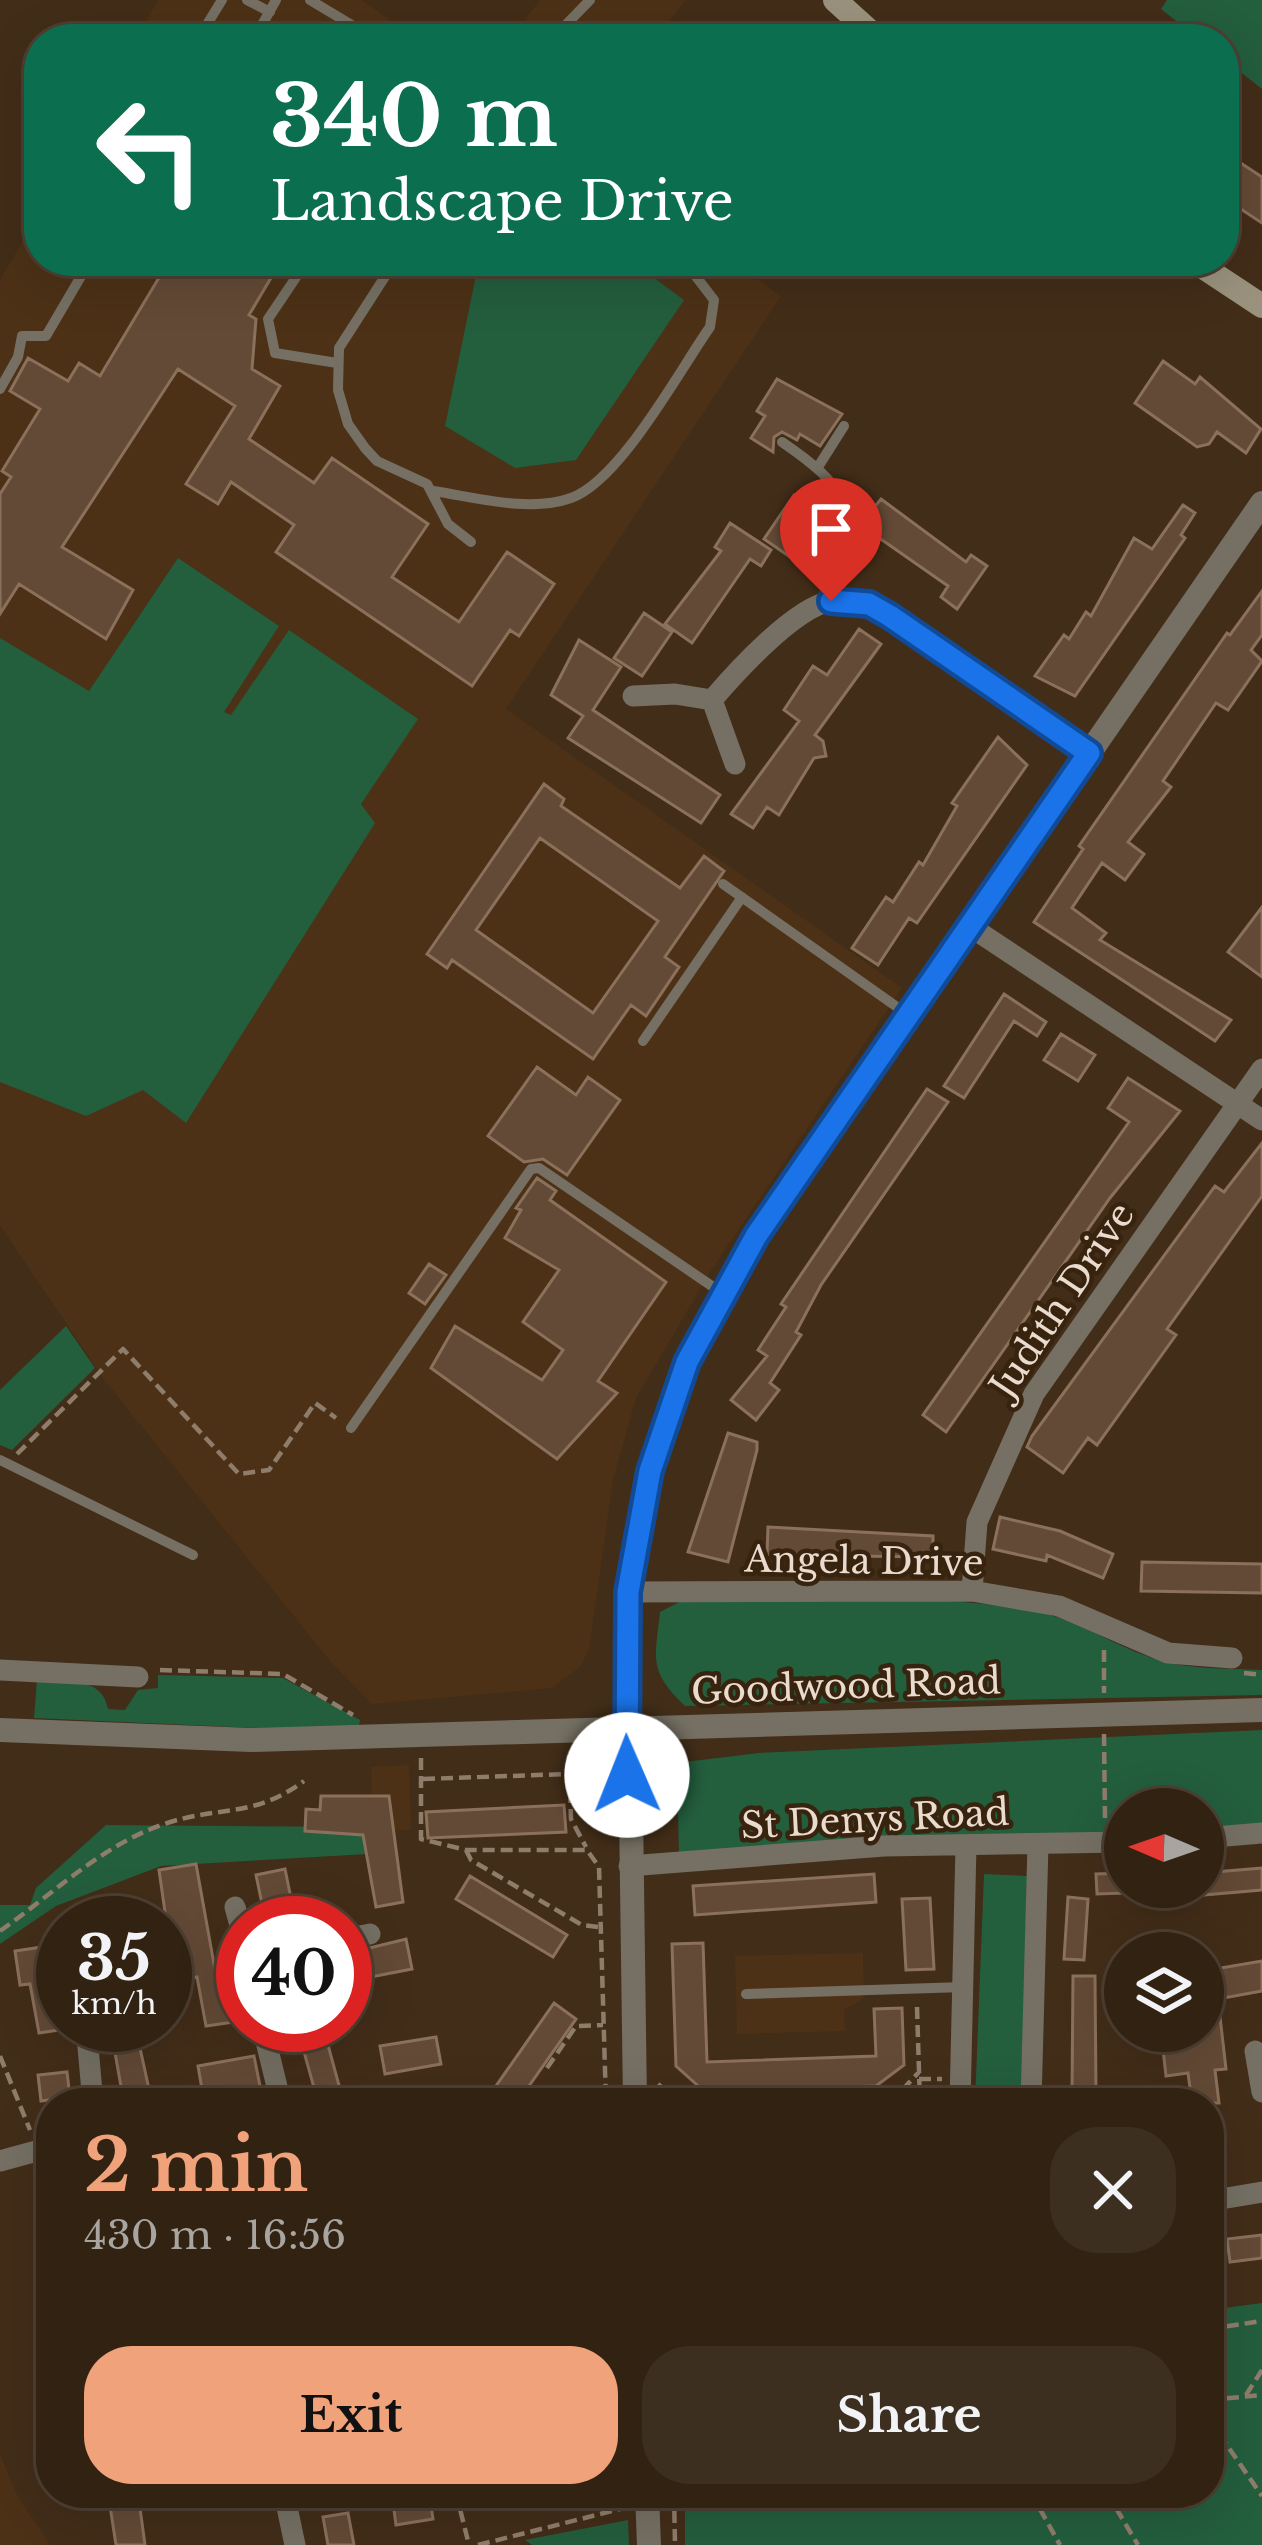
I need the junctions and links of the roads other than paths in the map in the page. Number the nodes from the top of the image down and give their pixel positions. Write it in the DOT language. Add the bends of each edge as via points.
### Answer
graph roads {
  1 [pos="247,0"];
  2 [pos="310,0"];
  3 [pos="590,0"];
  4 [pos="835,0"];
  5 [pos="273,6"];
  6 [pos="350,24"];
  7 [pos="567,24"];
  8 [pos="861,24"];
  9 [pos="82,276"];
  10 [pos="297,276"];
  11 [pos="385,276"];
  12 [pos="695,276"];
  13 [pos="1217,276"];
  14 [pos="1262,306"];
  15 [pos="338,363"];
  16 [pos="0,389"];
  17 [pos="844,426"];
  18 [pos="782,442"];
  19 [pos="818,467"];
  20 [pos="433,490"];
  21 [pos="1262,503"];
  22 [pos="471,542"];
  23 [pos="831,601"];
  24 [pos="633,696"];
  25 [pos="712,700"];
  26 [pos="1089,753"];
  27 [pos="735,764"];
  28 [pos="723,884"];
  29 [pos="742,898"];
  30 [pos="971,927"];
  31 [pos="910,1016"];
  32 [pos="643,1041"];
  33 [pos="1262,1069"];
  34 [pos="1238,1104"];
  35 [pos="1262,1120"];
  36 [pos="722,1293"];
  37 [pos="351,1428"];
  38 [pos="4,1461"];
  39 [pos="193,1555"];
  40 [pos="972,1591"];
  41 [pos="628,1592"];
  42 [pos="1232,1658"];
  43 [pos="0,1670"];
  44 [pos="138,1677"];
  45 [pos="1262,1710"];
  46 [pos="626,1729"];
  47 [pos="0,1730"];
  48 [pos="1262,1833"];
  49 [pos="1224,1836"];
  50 [pos="1104,1842"];
  51 [pos="1038,1844"];
  52 [pos="965,1845"];
  53 [pos="629,1866"];
  54 [pos="965,1987"];
  55 [pos="746,1994"];
  56 [pos="1256,2051"];
  57 [pos="88,2052"];
  58 [pos="268,2052"];
  59 [pos="92,2088"];
  60 [pos="277,2088"];
  61 [pos="634,2088"];
  62 [pos="961,2088"];
  63 [pos="1031,2088"];
  64 [pos="1262,2092"];
  65 [pos="36,2151"];
  66 [pos="0,2161"];
  67 [pos="1262,2192"];
  68 [pos="1224,2198"];
  69 [pos="287,2508"];
  70 [pos="647,2508"];
  71 [pos="295,2545"];
  72 [pos="649,2545"];
  1 -- 5 [label="lane"];
  2 -- 6 [label="lane"];
  3 -- 7 [label="lane"];
  4 -- 8 [label="main road"];
  9 -- 16 [label="lane" via="46,336 22,336"];
  10 -- 15 [label="lane" via="268,319 275,353"];
  11 -- 15 [label="lane" via="339,348"];
  12 -- 20 [label="lane" via="714,300 710,327 604,477 570,499 549,501"];
  13 -- 14 [label="main road"];
  15 -- 20 [label="lane" via="348,424 364,448"];
  17 -- 19 [label="lane"];
  18 -- 19 [label="lane"];
  19 -- 23 [label="lane" via="845,508"];
  20 -- 22 [label="lane" via="448,524"];
  21 -- 26 [label="street"];
  23 -- 25 [label="street" via="756,653"];
  23 -- 26 [label="street" via="869,604 890,616"];
  24 -- 25 [label="street"];
  25 -- 27 [label="street"];
  26 -- 30 [label="street"];
  28 -- 29 [label="lane"];
  29 -- 31 [label="lane"];
  29 -- 32 [label="lane"];
  30 -- 31 [label="street"];
  30 -- 34 [label="street"];
  31 -- 36 [label="street"];
  33 -- 34 [label="street, Judith Drive"];
  34 -- 35 [label="street"];
  34 -- 40 [label="street, Judith Drive" via="1034,1394 977,1522"];
  36 -- 37 [label="lane" via="531,1169"];
  36 -- 41 [label="street" via="687,1362 650,1471"];
  38 -- 39 [label="lane"];
  40 -- 41 [label="street, Angela Drive"];
  40 -- 42 [label="street, Angela Drive" via="1059,1606 1168,1653"];
  41 -- 46 [label="street"];
  43 -- 44 [label="street"];
  45 -- 46 [label="street, Goodwood Road"];
  46 -- 47 [label="street, Goodwood Road" via="186,1740"];
  46 -- 53 [label="street"];
  48 -- 49 [label="street"];
  50 -- 51 [label="street, St Denys Road"];
  51 -- 52 [label="street, St Denys Road"];
  51 -- 63 [label="street"];
  52 -- 53 [label="street, St Denys Road"];
  52 -- 54 [label="street"];
  53 -- 61 [label="street"];
  54 -- 55 [label="lane"];
  54 -- 62 [label="street"];
  56 -- 64 [label="street"];
  57 -- 59 [label="street"];
  58 -- 60 [label="street"];
  65 -- 66 [label="street"];
  67 -- 68 [label="street"];
  69 -- 71 [label="street"];
  70 -- 72 [label="street"];
}
